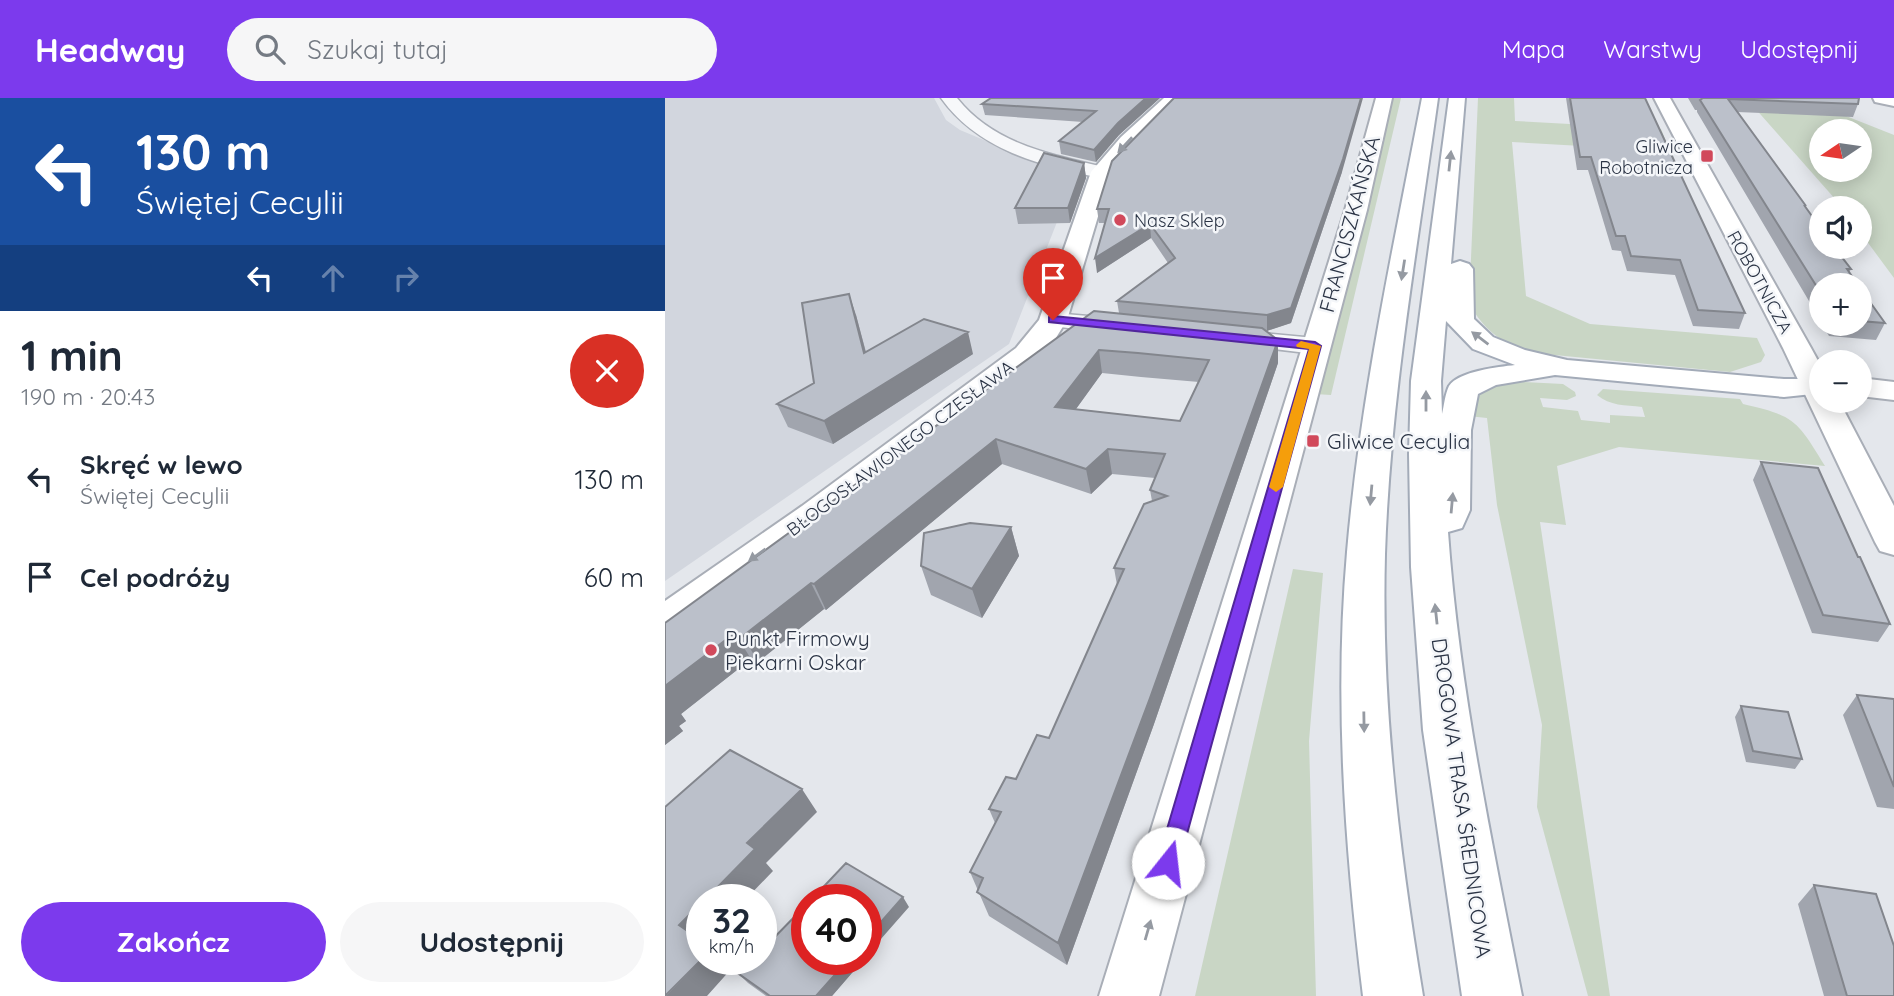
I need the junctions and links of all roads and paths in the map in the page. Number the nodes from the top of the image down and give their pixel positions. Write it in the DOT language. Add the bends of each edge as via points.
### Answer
graph roads {
  1 [pos="949,98"];
  2 [pos="1174,98"];
  3 [pos="1384,98"];
  4 [pos="1430,98"];
  5 [pos="1457,98"];
  6 [pos="1662,98"];
  7 [pos="1881,98"];
  8 [pos="1894,101"];
  9 [pos="1101,172"];
  10 [pos="1445,224"];
  11 [pos="1053,320"];
  12 [pos="1150,329"];
  13 [pos="1205,335"];
  14 [pos="1315,346"];
  15 [pos="1567,369"];
  16 [pos="1809,370"];
  17 [pos="1809,387"];
  18 [pos="1872,388"];
  19 [pos="1894,391"];
  20 [pos="1831,413"];
  21 [pos="1894,542"];
  22 [pos="1431,567"];
  23 [pos="665,622"];
  24 [pos="1387,980"];
  25 [pos="1129,996"];
  26 [pos="1492,996"];
  1 -- 9 [label="street" via="966,121 995,138 1063,166"];
  2 -- 9 [label="street, BŁOGOSŁAWIONEGO CZESŁAWA, one-way"];
  3 -- 14 [label="street, FRANCISZKAŃSKA"];
  4 -- 24 [label="street, one-way" via="1376,447 1366,553 1364,733"];
  10 -- 5 [label="street, DROGOWA TRASA ŚREDNICOWA, one-way"];
  6 -- 16 [label="street, ROBOTNICZA"];
  7 -- 8 [label="street"];
  9 -- 11 [label="street, BŁOGOSŁAWIONEGO CZESŁAWA"];
  15 -- 10 [label="street, one-way" via="1483,343 1460,321 1460,265"];
  22 -- 10 [label="street, DROGOWA TRASA ŚREDNICOWA, one-way" via="1426,381"];
  11 -- 12 [label="street"];
  11 -- 23 [label="street, BŁOGOSŁAWIONEGO CZESŁAWA, one-way" via="1044,335 1002,373"];
  13 -- 14 [label="street"];
  25 -- 14 [label="street, FRANCISZKAŃSKA, one-way"];
  15 -- 17 [label="street"];
  22 -- 15 [label="street, one-way" via="1452,510 1455,429 1463,389 1489,377"];
  18 -- 19 [label="street"];
  20 -- 21 [label="street, ROBOTNICZA"];
  26 -- 22 [label="street, DROGOWA TRASA ŚREDNICOWA, one-way" via="1447,730"];
}
